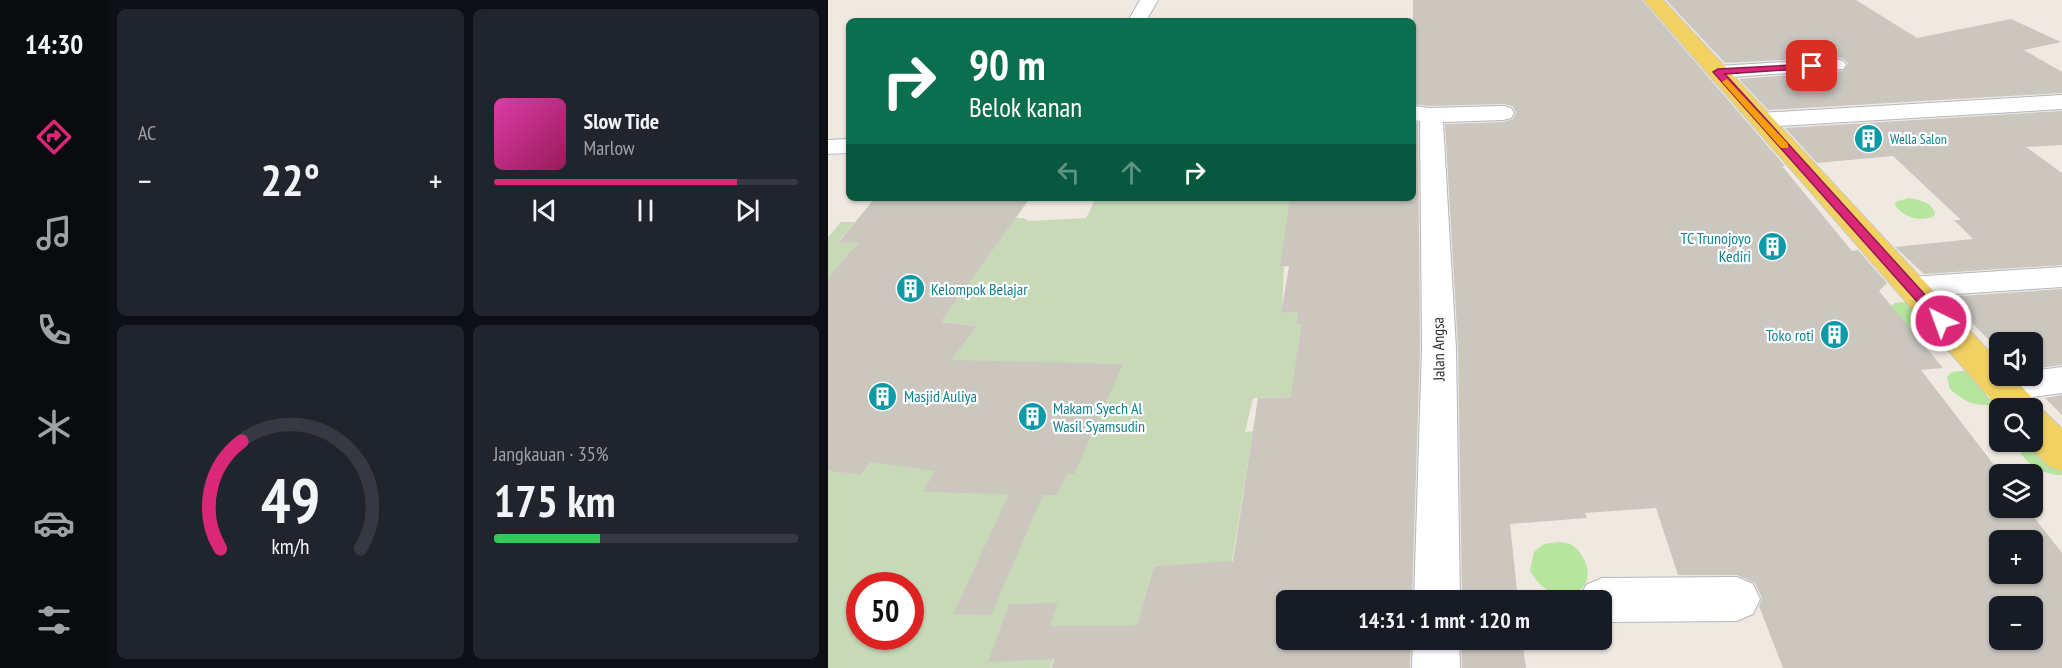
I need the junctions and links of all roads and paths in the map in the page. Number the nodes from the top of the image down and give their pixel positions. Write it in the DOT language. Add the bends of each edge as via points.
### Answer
graph roads {
  1 [pos="1149,0"];
  2 [pos="1653,0"];
  3 [pos="1139,18"];
  4 [pos="1836,65"];
  5 [pos="1718,72"];
  6 [pos="2062,102"];
  7 [pos="1503,113"];
  8 [pos="1421,114"];
  9 [pos="1761,120"];
  10 [pos="846,146"];
  11 [pos="828,147"];
  12 [pos="2062,277"];
  13 [pos="1911,287"];
  14 [pos="2062,380"];
  15 [pos="2010,398"];
  16 [pos="2043,434"];
  17 [pos="2062,455"];
  18 [pos="1437,590"];
  19 [pos="1737,599"];
  20 [pos="1612,600"];
  21 [pos="1436,650"];
  22 [pos="1436,668"];
  1 -- 3 [label="street"];
  2 -- 5 [label="main road"];
  4 -- 5 [label="street"];
  5 -- 9 [label="main road"];
  6 -- 9 [label="street"];
  7 -- 8 [label="street"];
  8 -- 18 [label="street, Jalan Angsa" via="1432,123 1439,348"];
  9 -- 13 [label="main road"];
  10 -- 11 [label="street"];
  12 -- 13 [label="street"];
  13 -- 15 [label="main road"];
  14 -- 15 [label="street"];
  16 -- 17 [label="main road"];
  19 -- 20 [label="street"];
  21 -- 22 [label="street"];
}
